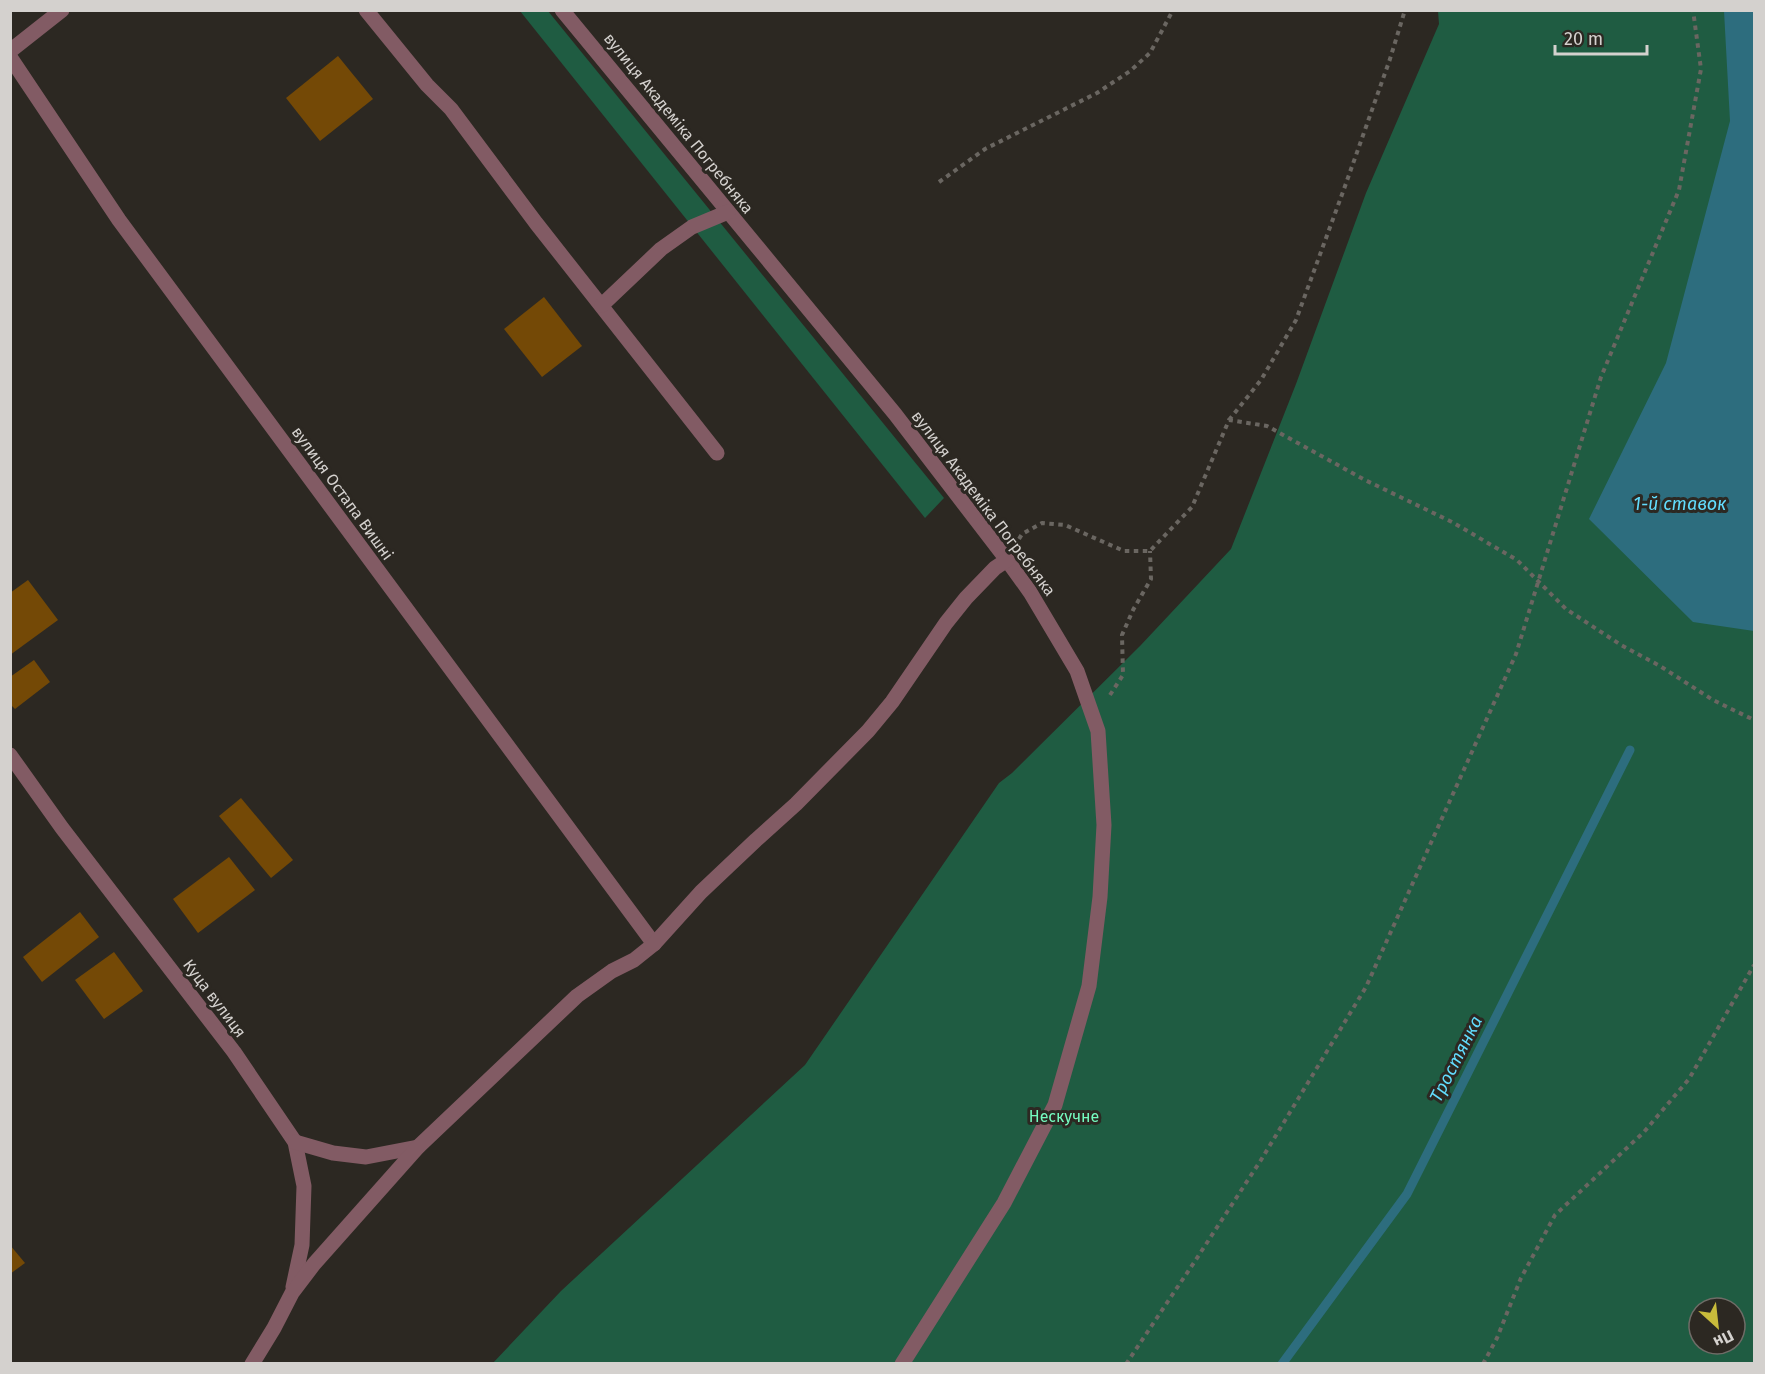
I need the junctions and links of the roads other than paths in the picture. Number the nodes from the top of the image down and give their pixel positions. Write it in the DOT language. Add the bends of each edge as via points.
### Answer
graph roads {
  1 [pos="62,10"];
  2 [pos="366,10"];
  3 [pos="562,10"];
  4 [pos="10,51"];
  5 [pos="10,57"];
  6 [pos="728,212"];
  7 [pos="602,305"];
  8 [pos="717,453"];
  9 [pos="1007,560"];
  10 [pos="10,755"];
  11 [pos="654,944"];
  12 [pos="295,1142"];
  13 [pos="418,1147"];
  14 [pos="292,1293"];
  15 [pos="252,1364"];
  16 [pos="902,1364"];
  1 -- 4 [label="street"];
  2 -- 7 [label="street" via="451,109"];
  3 -- 6 [label="street, вулиця Академіка Погребняка"];
  5 -- 11 [label="street, вулиця Остапа Вишні" via="119,220"];
  6 -- 7 [label="street" via="692,227 661,249"];
  6 -- 9 [label="street, вулиця Академіка Погребняка" via="895,414"];
  7 -- 8 [label="street"];
  9 -- 11 [label="street" via="952,614 868,731 701,892"];
  9 -- 16 [label="street, вулиця Академіка Погребняка" via="1077,671 1098,731 1104,825 1089,986 1055,1105 1004,1203"];
  10 -- 12 [label="street, Куца вулиця" via="234,1052"];
  11 -- 13 [label="street" via="577,996"];
  12 -- 13 [label="street" via="366,1157"];
  12 -- 14 [label="street, Куца вулиця" via="304,1186 302,1245"];
  13 -- 14 [label="street"];
  14 -- 15 [label="street"];
}
